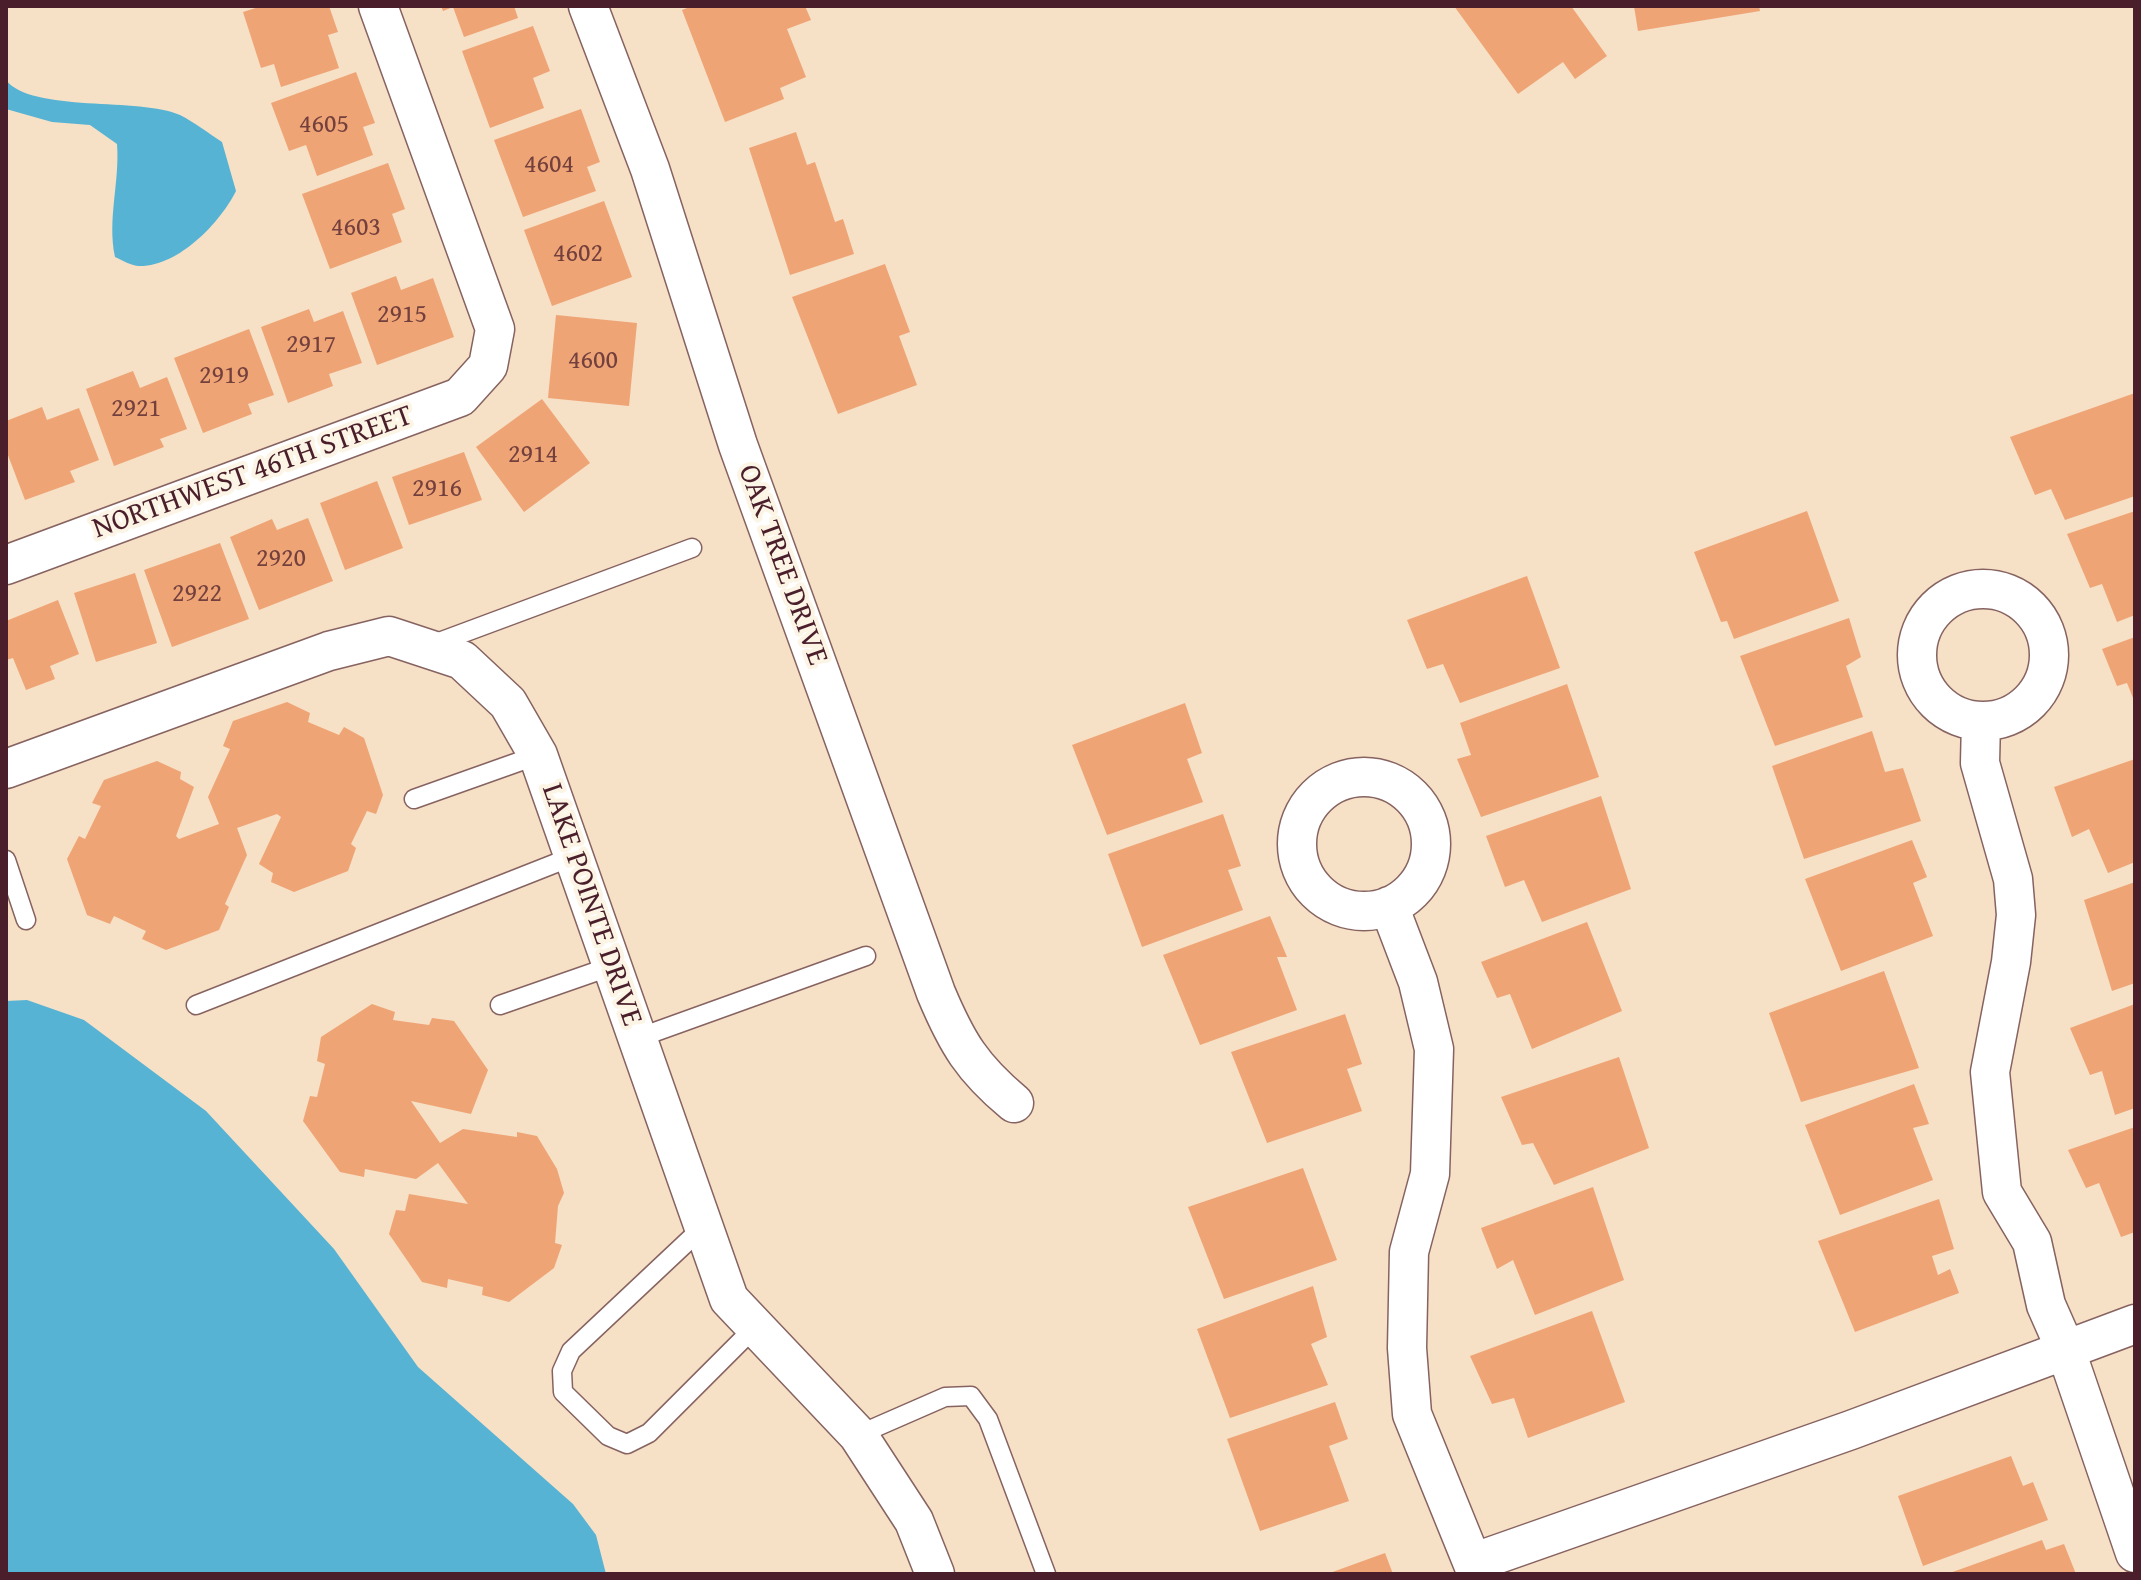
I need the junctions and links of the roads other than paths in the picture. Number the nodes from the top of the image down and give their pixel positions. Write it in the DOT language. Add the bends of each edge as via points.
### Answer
graph roads {
  1 [pos="378,6"];
  2 [pos="588,6"];
  3 [pos="692,548"];
  4 [pos="6,565"];
  5 [pos="424,648"];
  6 [pos="1981,721"];
  7 [pos="538,755"];
  8 [pos="6,769"];
  9 [pos="414,799"];
  10 [pos="574,856"];
  11 [pos="6,860"];
  12 [pos="1389,906"];
  13 [pos="26,920"];
  14 [pos="866,956"];
  15 [pos="612,966"];
  16 [pos="196,1005"];
  17 [pos="500,1005"];
  18 [pos="638,1038"];
  19 [pos="1014,1103"];
  20 [pos="704,1226"];
  21 [pos="2135,1324"];
  22 [pos="755,1327"];
  23 [pos="2065,1348"];
  24 [pos="858,1435"];
  25 [pos="2135,1553"];
  26 [pos="1476,1568"];
  27 [pos="935,1574"];
  28 [pos="1046,1574"];
  1 -- 4 [label="street, NORTHWEST 46TH STREET" via="495,329 488,366 460,397"];
  2 -- 19 [label="street, OAK TREE DRIVE" via="650,169 738,445 936,993 961,1049 976,1070"];
  3 -- 5 [label="lane"];
  5 -- 7 [label="street, LAKE POINTE DRIVE" via="462,660 508,703"];
  5 -- 8 [label="street, LAKE POINTE DRIVE" via="389,636 329,651"];
  6 -- 23 [label="street" via="1980,763 2013,879 2016,915 1990,1072 2002,1192 2032,1242 2046,1305"];
  7 -- 9 [label="lane"];
  7 -- 10 [label="street, LAKE POINTE DRIVE"];
  10 -- 15 [label="street, LAKE POINTE DRIVE"];
  10 -- 16 [label="lane"];
  11 -- 13 [label="lane"];
  12 -- 26 [label="street" via="1418,982 1434,1049 1430,1174 1409,1252 1412,1414"];
  14 -- 18 [label="lane"];
  15 -- 17 [label="lane"];
  15 -- 18 [label="street, LAKE POINTE DRIVE"];
  18 -- 20 [label="street, LAKE POINTE DRIVE"];
  20 -- 22 [label="street, LAKE POINTE DRIVE" via="729,1299"];
  20 -- 22 [label="lane" via="571,1351 562,1371 563,1392 608,1436 627,1444 649,1433"];
  21 -- 23 [label="street"];
  22 -- 24 [label="street, LAKE POINTE DRIVE"];
  23 -- 25 [label="street"];
  23 -- 26 [label="street"];
  24 -- 27 [label="street, LAKE POINTE DRIVE" via="914,1521"];
  24 -- 28 [label="lane" via="945,1397 971,1396 988,1419"];
}
